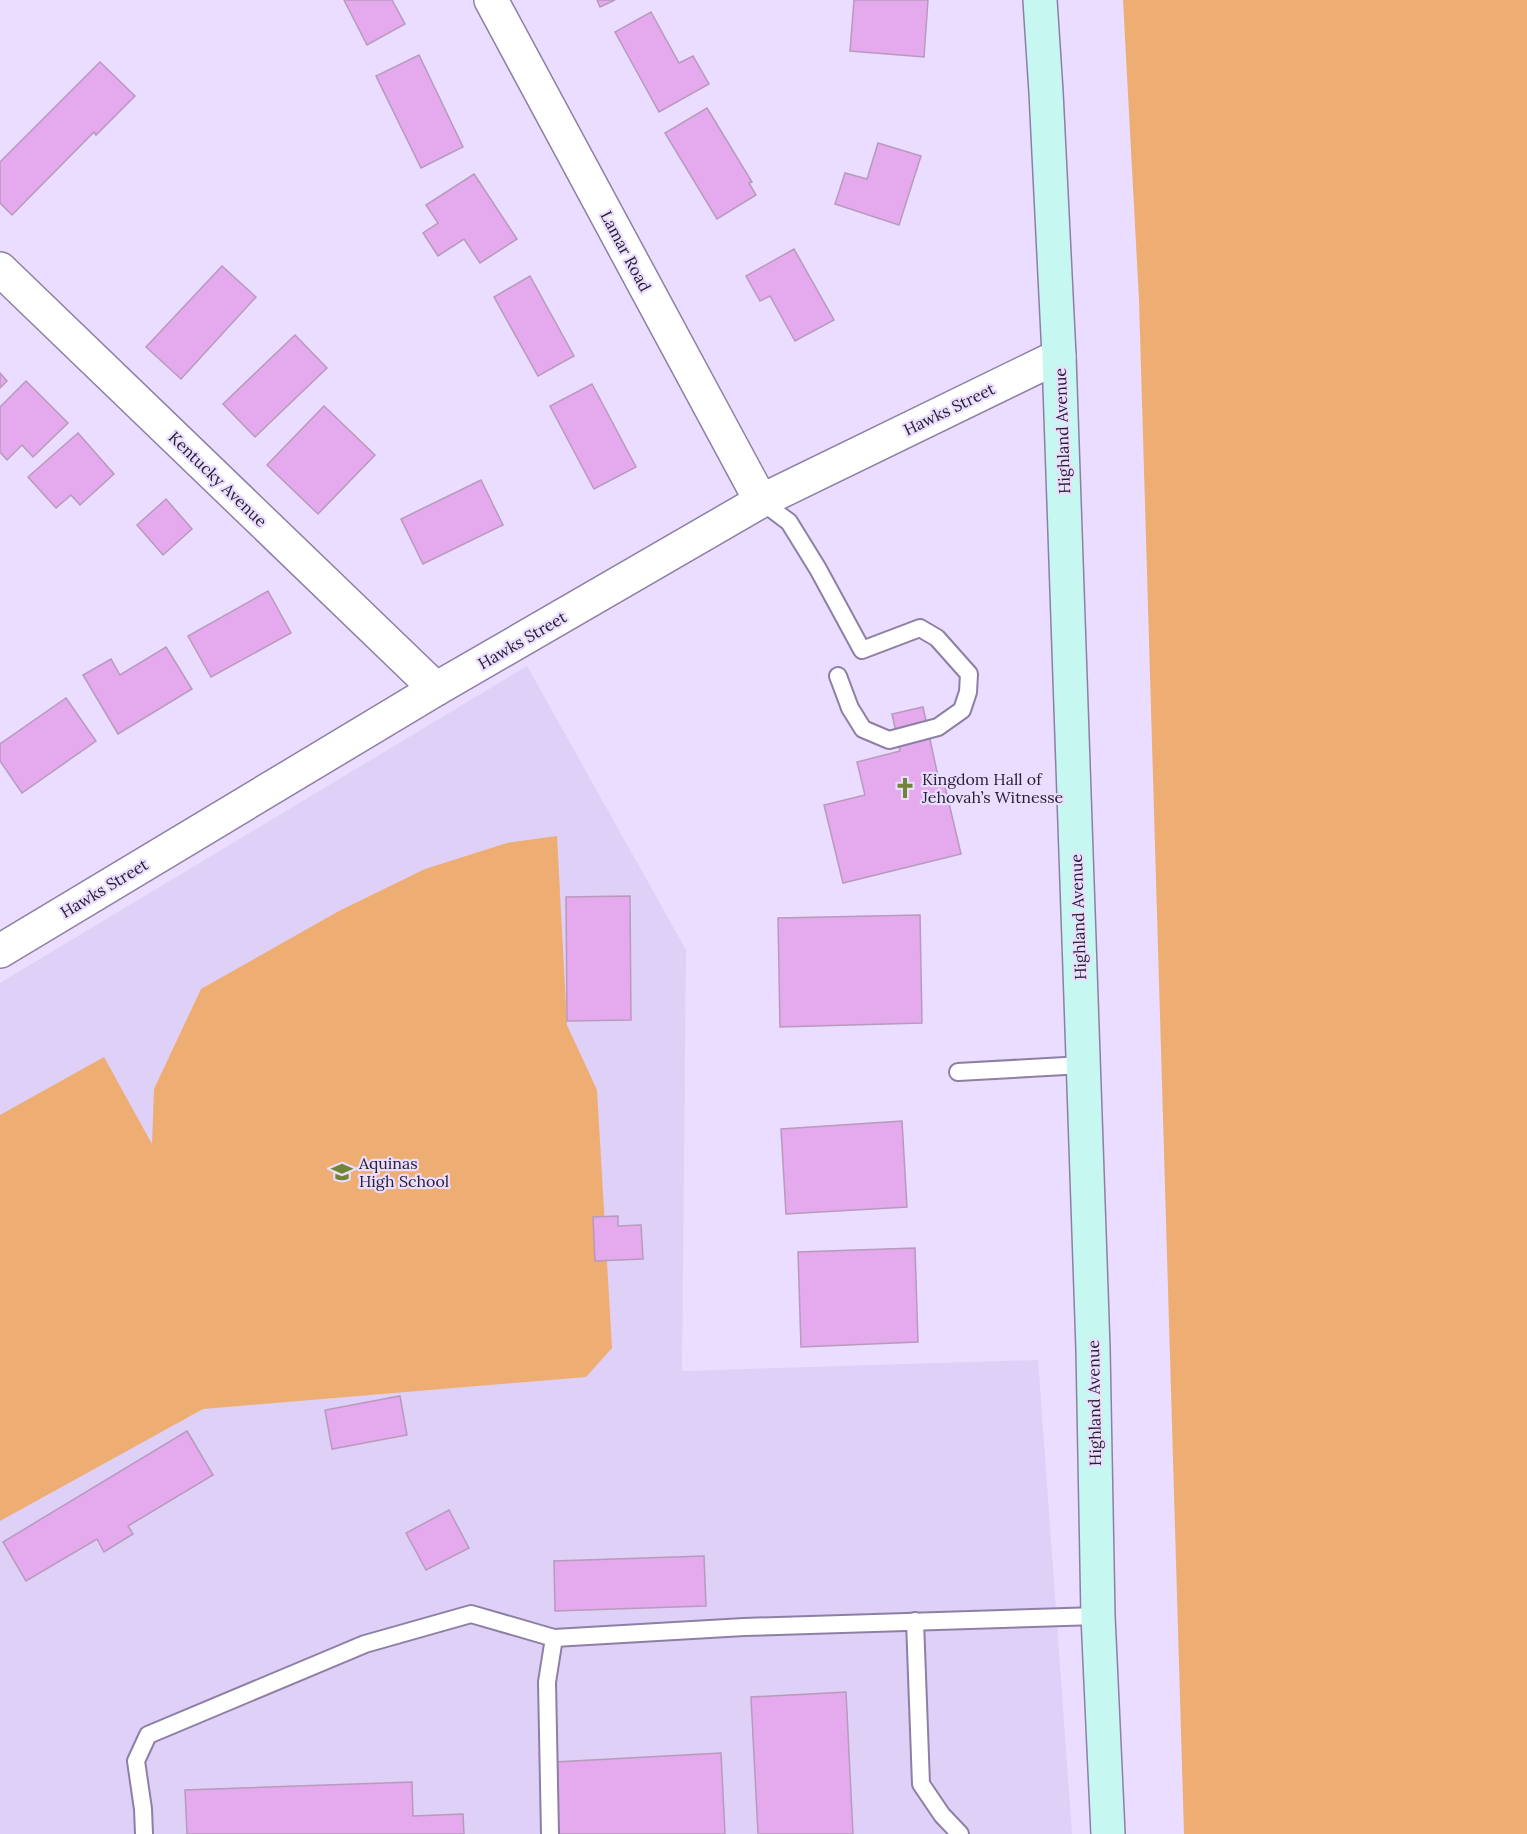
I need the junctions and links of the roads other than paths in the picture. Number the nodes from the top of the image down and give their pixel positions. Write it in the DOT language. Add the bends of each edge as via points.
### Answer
graph roads {
  1 [pos="491,0"];
  2 [pos="1040,0"];
  3 [pos="0,268"];
  4 [pos="1059,356"];
  5 [pos="761,501"];
  6 [pos="838,676"];
  7 [pos="436,689"];
  8 [pos="0,951"];
  9 [pos="1083,1065"];
  10 [pos="958,1072"];
  11 [pos="1098,1616"];
  12 [pos="915,1621"];
  13 [pos="554,1638"];
  14 [pos="144,1834"];
  15 [pos="550,1834"];
  16 [pos="960,1834"];
  17 [pos="1108,1834"];
  1 -- 5 [label="street, Lamar Road"];
  2 -- 4 [label="main road, Highland Avenue"];
  3 -- 7 [label="street, Kentucky Avenue"];
  4 -- 5 [label="street, Hawks Street"];
  4 -- 9 [label="main road, Highland Avenue"];
  5 -- 6 [label="lane" via="789,522 862,650 920,628 937,638 969,674 962,710 938,727 889,740 864,729 850,708"];
  5 -- 7 [label="street, Hawks Street"];
  7 -- 8 [label="street, Hawks Street"];
  9 -- 10 [label="lane"];
  9 -- 11 [label="main road, Highland Avenue"];
  11 -- 12 [label="lane"];
  11 -- 17 [label="main road, Highland Avenue"];
  12 -- 13 [label="lane"];
  12 -- 16 [label="lane" via="921,1784"];
  13 -- 14 [label="lane" via="471,1614 365,1644 147,1734 136,1761"];
  13 -- 15 [label="lane" via="547,1682"];
}
